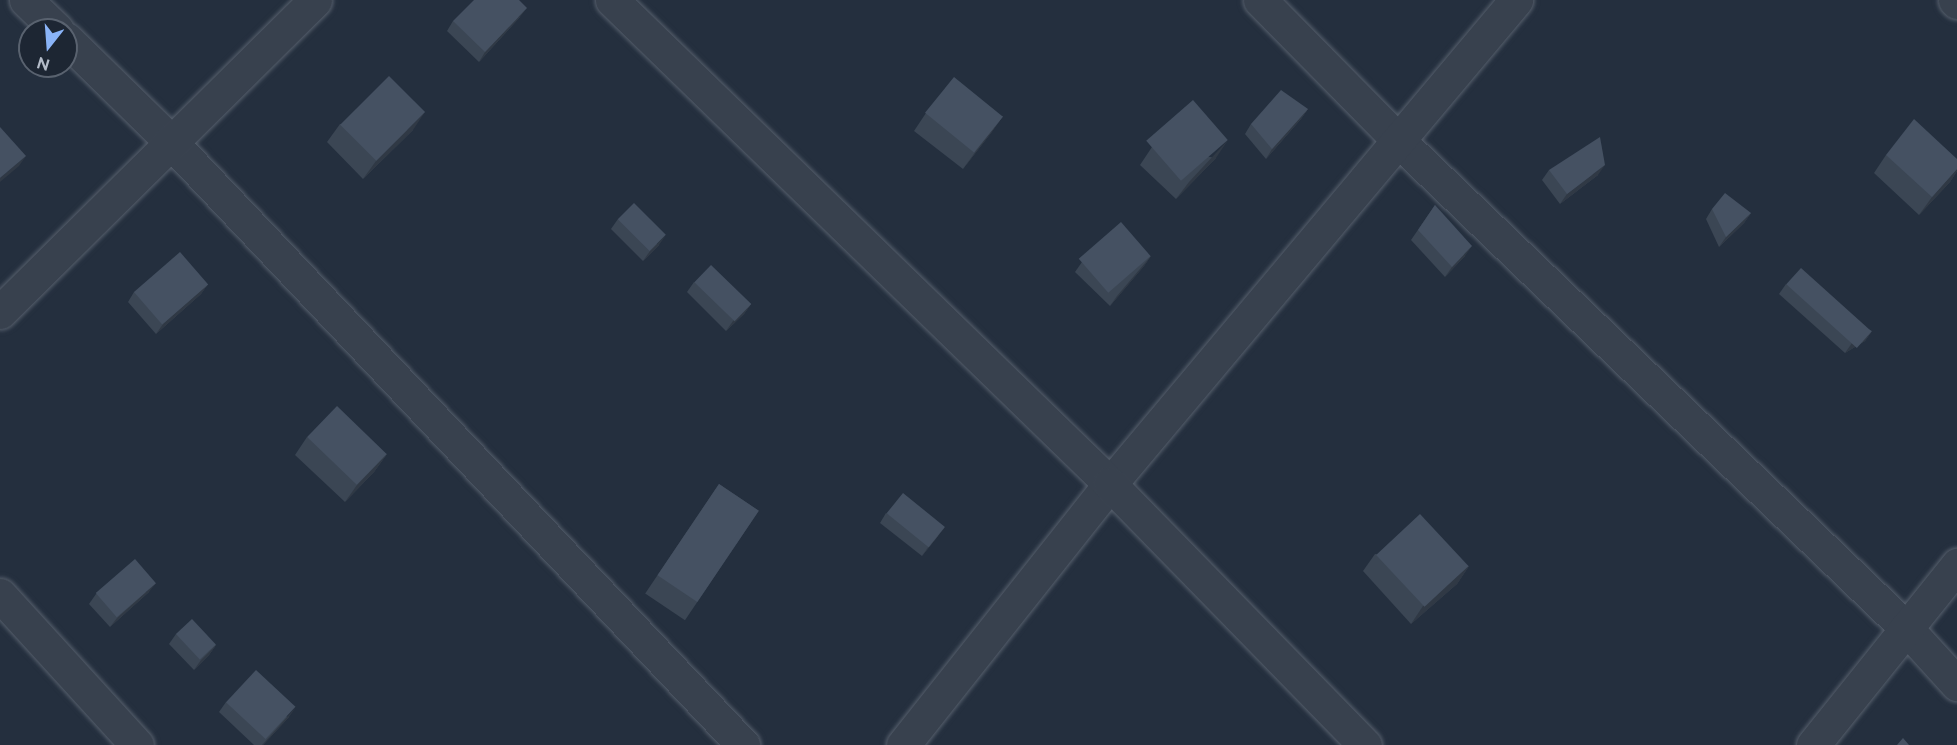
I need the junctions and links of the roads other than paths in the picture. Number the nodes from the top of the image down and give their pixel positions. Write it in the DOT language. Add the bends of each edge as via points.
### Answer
graph roads {
  1 [pos="26,0"];
  2 [pos="315,0"];
  3 [pos="612,0"];
  4 [pos="1260,0"];
  5 [pos="1516,0"];
  6 [pos="45,18"];
  7 [pos="78,51"];
  8 [pos="1398,140"];
  9 [pos="170,141"];
  10 [pos="0,312"];
  11 [pos="1110,484"];
  12 [pos="1957,565"];
  13 [pos="0,595"];
  14 [pos="1906,628"];
  15 [pos="1957,684"];
  16 [pos="136,745"];
  17 [pos="744,745"];
  18 [pos="903,745"];
  19 [pos="1365,745"];
  20 [pos="1813,745"];
  1 -- 6 [label="street"];
  2 -- 9 [label="street"];
  3 -- 11 [label="street"];
  4 -- 8 [label="street"];
  5 -- 8 [label="street"];
  7 -- 9 [label="street"];
  8 -- 11 [label="street"];
  8 -- 14 [label="street"];
  9 -- 10 [label="street"];
  9 -- 17 [label="street"];
  11 -- 18 [label="street"];
  11 -- 19 [label="street"];
  12 -- 14 [label="street"];
  13 -- 16 [label="street"];
  14 -- 15 [label="street"];
  14 -- 20 [label="street"];
}
